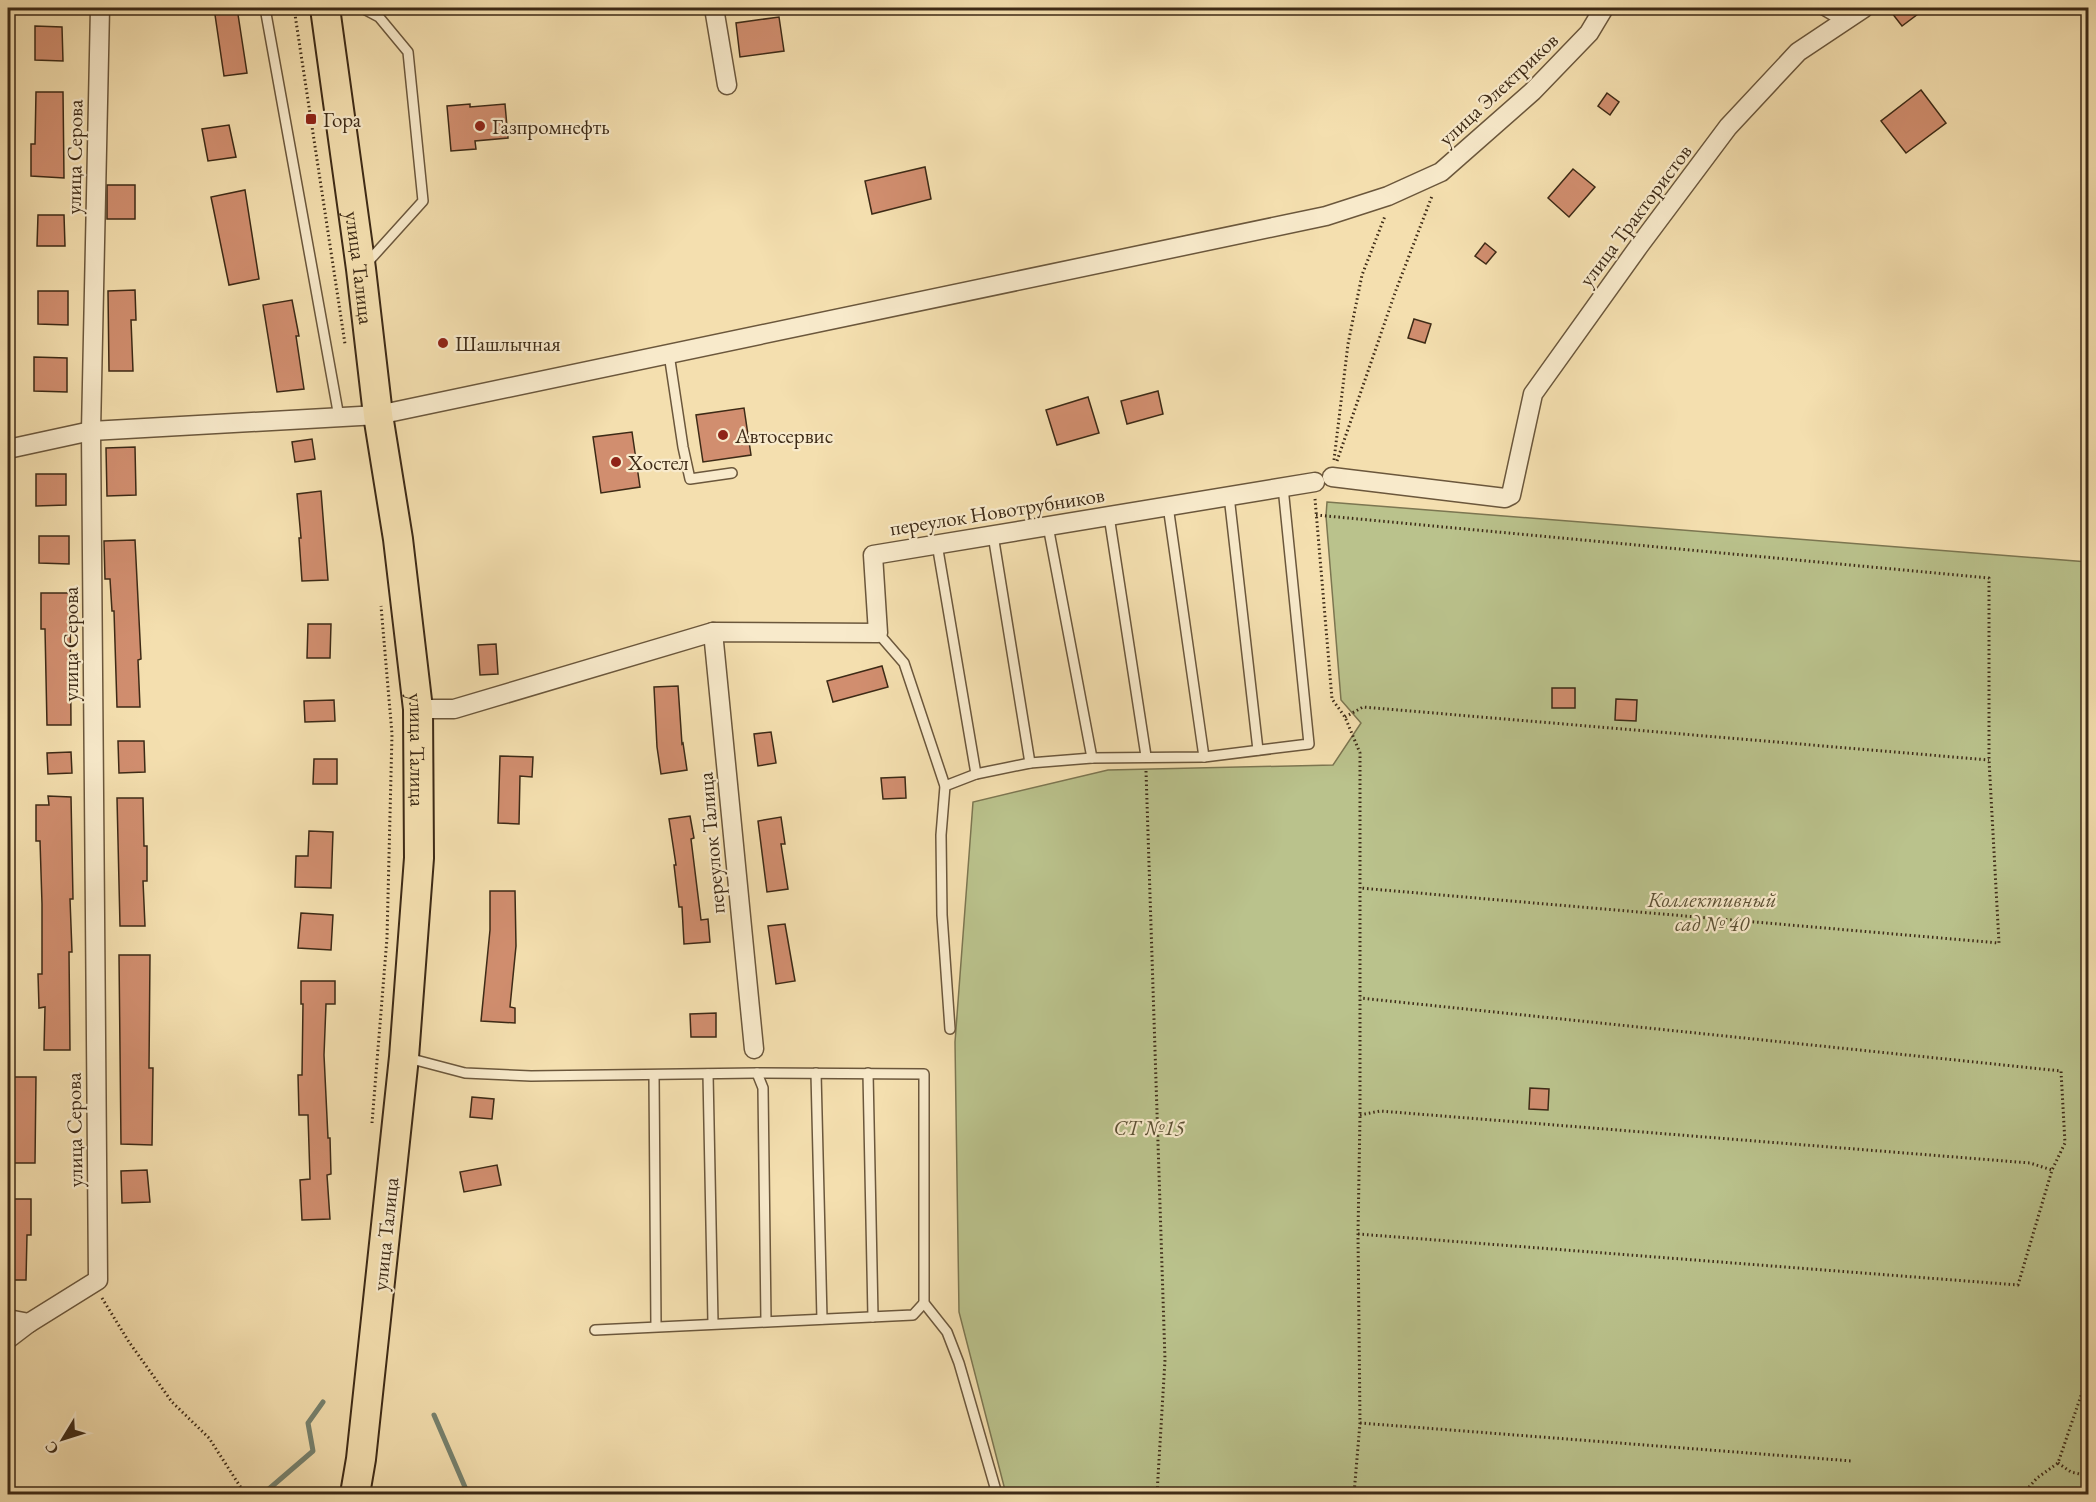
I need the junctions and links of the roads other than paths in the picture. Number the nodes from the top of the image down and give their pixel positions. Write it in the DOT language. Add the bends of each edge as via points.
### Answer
graph roads {
  1 [pos="100,8"];
  2 [pos="265,8"];
  3 [pos="325,8"];
  4 [pos="362,8"];
  5 [pos="714,8"];
  6 [pos="1604,8"];
  7 [pos="1820,8"];
  8 [pos="1859,11"];
  9 [pos="727,85"];
  10 [pos="361,269"];
  11 [pos="669,354"];
  12 [pos="378,415"];
  13 [pos="339,417"];
  14 [pos="91,431"];
  15 [pos="8,449"];
  16 [pos="732,473"];
  17 [pos="1283,487"];
  18 [pos="1511,495"];
  19 [pos="1229,496"];
  20 [pos="1168,506"];
  21 [pos="1109,516"];
  22 [pos="1048,526"];
  23 [pos="993,535"];
  24 [pos="937,544"];
  25 [pos="713,632"];
  26 [pos="878,633"];
  27 [pos="418,710"];
  28 [pos="1258,750"];
  29 [pos="1146,756"];
  30 [pos="1204,757"];
  31 [pos="1092,758"];
  32 [pos="1030,763"];
  33 [pos="976,774"];
  34 [pos="945,786"];
  35 [pos="950,1029"];
  36 [pos="754,1049"];
  37 [pos="404,1057"];
  38 [pos="757,1073"];
  39 [pos="816,1073"];
  40 [pos="868,1073"];
  41 [pos="708,1074"];
  42 [pos="654,1075"];
  43 [pos="924,1304"];
  44 [pos="873,1317"];
  45 [pos="8,1319"];
  46 [pos="822,1319"];
  47 [pos="766,1321"];
  48 [pos="29,1323"];
  49 [pos="713,1323"];
  50 [pos="656,1326"];
  51 [pos="595,1330"];
  52 [pos="8,1339"];
  53 [pos="355,1494"];
  54 [pos="997,1494"];
  1 -- 14 [label="street, улица Серова"];
  2 -- 13 [label="lane"];
  3 -- 10 [label="main road, улица Талица"];
  4 -- 10 [label="lane" via="379,17 408,52 423,201"];
  5 -- 9 [label="street"];
  6 -- 11 [label="street, улица Электриков" via="1589,33 1533,91 1441,172 1388,196 1326,216"];
  7 -- 8 [label="lane" via="1838,18"];
  8 -- 18 [label="street, улица Трактористов" via="1798,52 1728,127 1599,301 1533,394"];
  10 -- 12 [label="main road, улица Талица"];
  11 -- 12 [label="street, улица Электриков"];
  11 -- 16 [label="lane" via="690,479"];
  12 -- 13 [label="street, улица Электриков"];
  12 -- 27 [label="main road, улица Талица" via="398,539"];
  13 -- 14 [label="street, улица Электриков"];
  14 -- 15 [label="street, улица Электриков"];
  14 -- 48 [label="street, улица Серова" via="98,1280"];
  17 -- 18 [label="street, переулок Новотрубников" via="1323,479 1505,498"];
  17 -- 19 [label="street, переулок Новотрубников"];
  17 -- 28 [label="lane" via="1310,744"];
  19 -- 20 [label="street, переулок Новотрубников"];
  19 -- 28 [label="lane"];
  20 -- 21 [label="street, переулок Новотрубников"];
  20 -- 30 [label="lane"];
  21 -- 22 [label="street, переулок Новотрубников"];
  21 -- 29 [label="lane"];
  22 -- 23 [label="street, переулок Новотрубников"];
  22 -- 31 [label="lane"];
  23 -- 24 [label="street, переулок Новотрубников"];
  23 -- 32 [label="lane"];
  24 -- 26 [label="street, переулок Новотрубников" via="873,555"];
  24 -- 33 [label="lane"];
  25 -- 26 [label="street"];
  25 -- 27 [label="street" via="454,709"];
  25 -- 36 [label="street, переулок Талица"];
  26 -- 34 [label="lane" via="904,663"];
  27 -- 37 [label="main road, улица Талица" via="419,858"];
  28 -- 30 [label="lane"];
  29 -- 30 [label="lane"];
  29 -- 31 [label="lane"];
  31 -- 32 [label="lane"];
  32 -- 33 [label="lane"];
  33 -- 34 [label="lane"];
  34 -- 35 [label="lane" via="942,915"];
  37 -- 42 [label="lane" via="465,1073"];
  37 -- 53 [label="main road, улица Талица"];
  38 -- 39 [label="lane"];
  38 -- 41 [label="lane"];
  38 -- 47 [label="lane" via="763,1088"];
  39 -- 40 [label="lane"];
  39 -- 46 [label="lane"];
  40 -- 43 [label="lane" via="924,1074"];
  40 -- 44 [label="lane"];
  41 -- 42 [label="lane"];
  41 -- 49 [label="lane"];
  42 -- 50 [label="lane"];
  43 -- 44 [label="lane" via="913,1315"];
  43 -- 54 [label="lane" via="947,1332 960,1364"];
  44 -- 46 [label="lane"];
  45 -- 48 [label="street"];
  46 -- 47 [label="lane"];
  47 -- 49 [label="lane"];
  48 -- 52 [label="street"];
  49 -- 50 [label="lane"];
  50 -- 51 [label="lane"];
}
